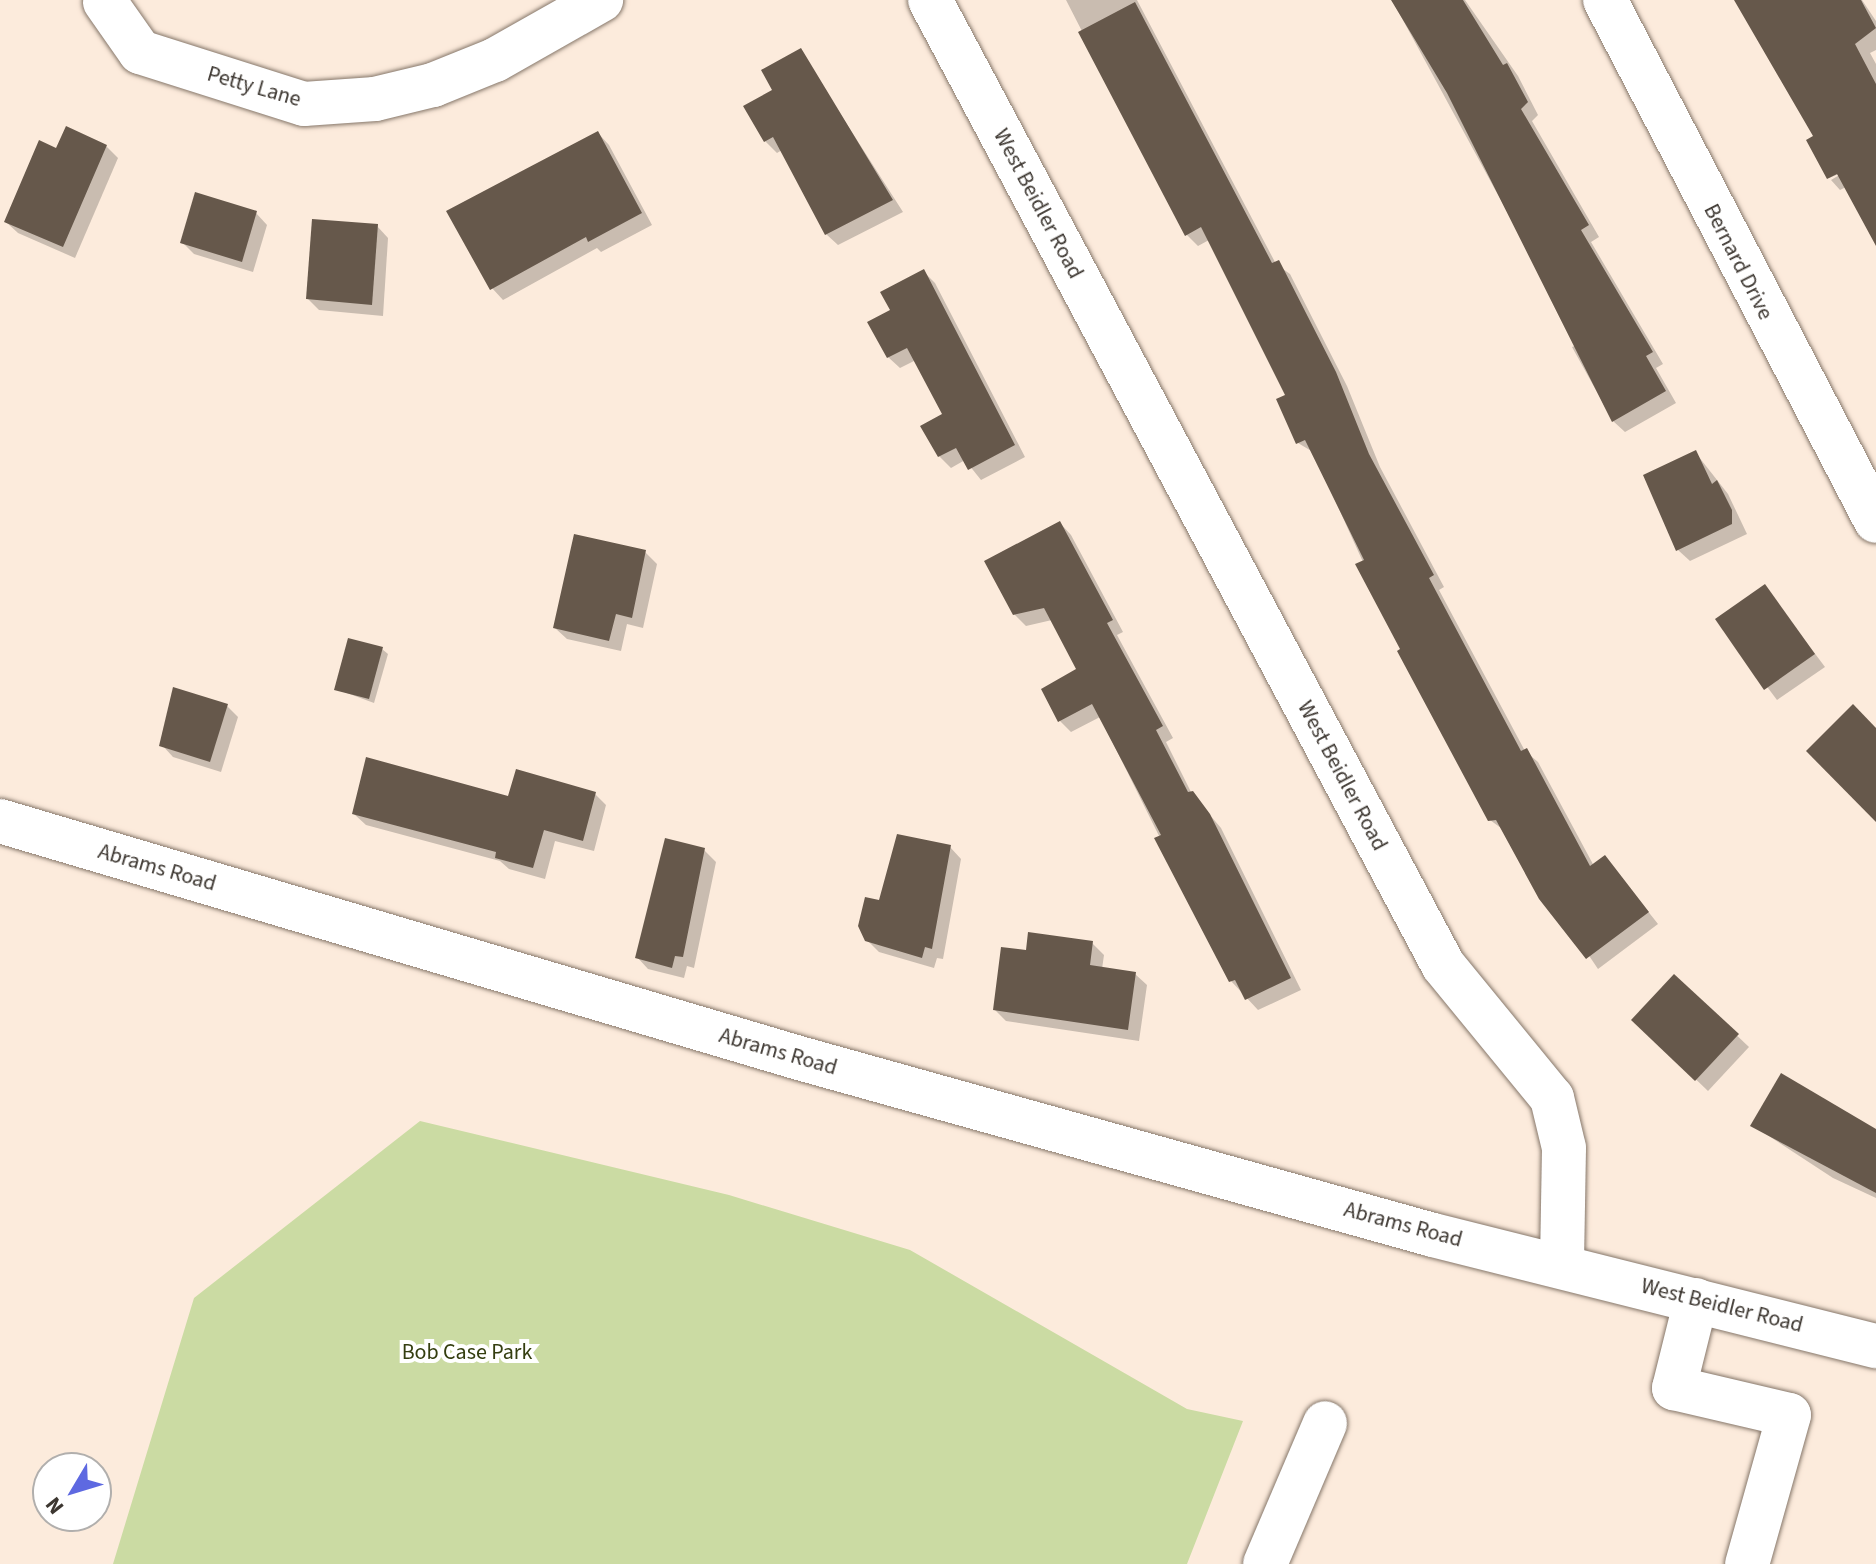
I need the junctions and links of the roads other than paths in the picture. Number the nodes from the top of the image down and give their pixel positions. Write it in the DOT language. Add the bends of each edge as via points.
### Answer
graph roads {
  1 [pos="601,0"];
  2 [pos="930,0"];
  3 [pos="1605,0"];
  4 [pos="105,2"];
  5 [pos="1876,521"];
  6 [pos="0,821"];
  7 [pos="1562,1265"];
  8 [pos="1696,1300"];
  9 [pos="1876,1346"];
  10 [pos="1325,1423"];
  11 [pos="1265,1564"];
  12 [pos="1747,1564"];
  1 -- 4 [label="street, Petty Lane" via="495,60 433,85 375,99 304,104 140,52"];
  2 -- 7 [label="street, West Beidler Road" via="1443,965 1552,1098 1564,1148"];
  3 -- 5 [label="street, Bernard Drive"];
  6 -- 7 [label="street, Abrams Road" via="815,1063 1433,1235"];
  7 -- 8 [label="street, West Beidler Road"];
  8 -- 9 [label="street, West Beidler Road"];
  8 -- 12 [label="street" via="1674,1388 1789,1415"];
  10 -- 11 [label="street"];
}
